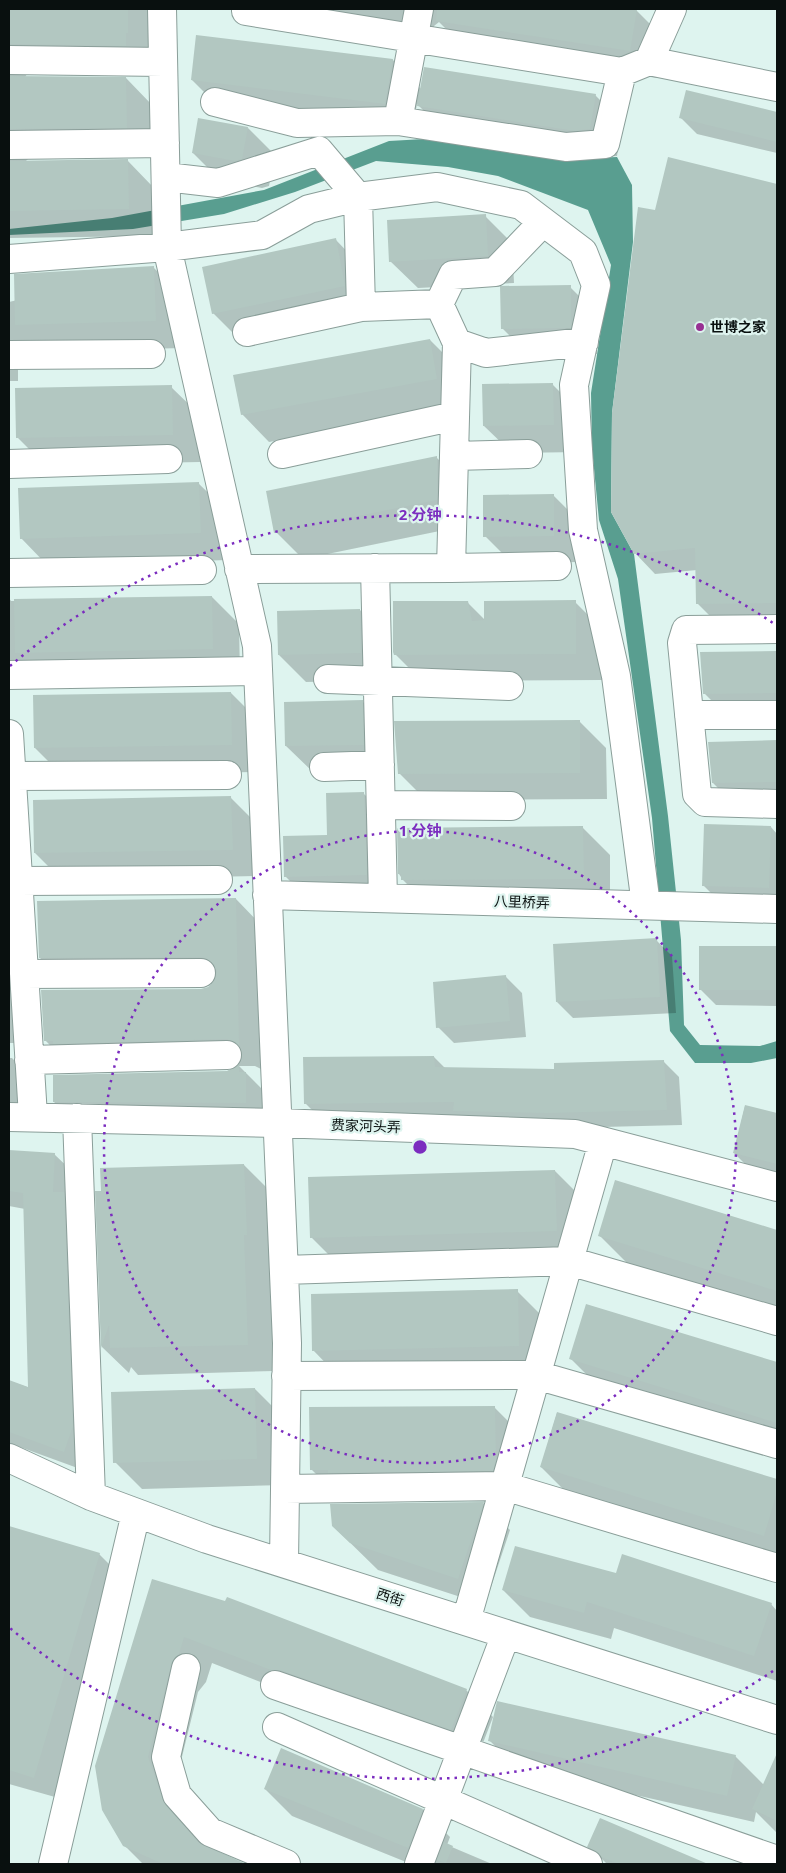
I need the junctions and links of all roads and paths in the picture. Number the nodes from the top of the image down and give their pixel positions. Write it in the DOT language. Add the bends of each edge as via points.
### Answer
graph roads {
  1 [pos="162,9"];
  2 [pos="419,9"];
  3 [pos="672,9"];
  4 [pos="246,11"];
  5 [pos="414,38"];
  6 [pos="9,60"];
  7 [pos="163,62"];
  8 [pos="650,62"];
  9 [pos="622,72"];
  10 [pos="777,87"];
  11 [pos="215,102"];
  12 [pos="398,121"];
  13 [pos="165,143"];
  14 [pos="9,144"];
  15 [pos="166,177"];
  16 [pos="358,197"];
  17 [pos="543,222"];
  18 [pos="167,247"];
  19 [pos="9,259"];
  20 [pos="439,304"];
  21 [pos="361,307"];
  22 [pos="248,332"];
  23 [pos="584,342"];
  24 [pos="457,343"];
  25 [pos="151,354"];
  26 [pos="9,355"];
  27 [pos="455,416"];
  28 [pos="282,454"];
  29 [pos="528,454"];
  30 [pos="454,456"];
  31 [pos="168,459"];
  32 [pos="9,464"];
  33 [pos="557,566"];
  34 [pos="375,568"];
  35 [pos="451,568"];
  36 [pos="239,569"];
  37 [pos="202,570"];
  38 [pos="9,573"];
  39 [pos="777,629"];
  40 [pos="258,671"];
  41 [pos="9,675"];
  42 [pos="328,679"];
  43 [pos="379,680"];
  44 [pos="509,686"];
  45 [pos="689,715"];
  46 [pos="777,715"];
  47 [pos="9,734"];
  48 [pos="380,764"];
  49 [pos="324,767"];
  50 [pos="227,775"];
  51 [pos="12,776"];
  52 [pos="777,804"];
  53 [pos="381,805"];
  54 [pos="512,806"];
  55 [pos="12,836"];
  56 [pos="218,880"];
  57 [pos="18,881"];
  58 [pos="267,895"];
  59 [pos="383,898"];
  60 [pos="646,905"];
  61 [pos="777,908"];
  62 [pos="15,939"];
  63 [pos="201,973"];
  64 [pos="24,974"];
  65 [pos="22,1045"];
  66 [pos="228,1055"];
  67 [pos="21,1117"];
  68 [pos="77,1118"];
  69 [pos="277,1123"];
  70 [pos="603,1142"];
  71 [pos="777,1187"];
  72 [pos="569,1261"];
  73 [pos="284,1270"];
  74 [pos="777,1321"];
  75 [pos="536,1375"];
  76 [pos="286,1376"];
  77 [pos="777,1444"];
  78 [pos="9,1458"];
  79 [pos="504,1486"];
  80 [pos="285,1489"];
  81 [pos="91,1496"];
  82 [pos="136,1513"];
  83 [pos="284,1563"];
  84 [pos="777,1568"];
  85 [pos="466,1621"];
  86 [pos="506,1634"];
  87 [pos="186,1668"];
  88 [pos="275,1685"];
  89 [pos="777,1716"];
  90 [pos="277,1727"];
  91 [pos="462,1750"];
  92 [pos="443,1800"];
  93 [pos="777,1860"];
  94 [pos="53,1864"];
  95 [pos="286,1864"];
  96 [pos="419,1864"];
  97 [pos="588,1864"];
  1 -- 7 [label="street"];
  2 -- 5 [label="street"];
  3 -- 8 [label="street"];
  4 -- 5 [label="street"];
  5 -- 9 [label="street"];
  5 -- 12 [label="street"];
  6 -- 7 [label="street"];
  7 -- 13 [label="street"];
  8 -- 9 [label="street"];
  8 -- 10 [label="street"];
  9 -- 12 [label="street" via="605,144 566,148"];
  11 -- 12 [label="street" via="297,123"];
  13 -- 14 [label="street"];
  13 -- 15 [label="street"];
  15 -- 16 [label="street" via="218,183 319,151"];
  15 -- 18 [label="street"];
  16 -- 17 [label="street" via="436,187 520,205"];
  16 -- 18 [label="street" via="308,209 262,235"];
  16 -- 21 [label="street"];
  17 -- 20 [label="street" via="495,272 453,275"];
  17 -- 23 [label="street" via="583,252 596,285"];
  18 -- 19 [label="street"];
  18 -- 36 [label="street"];
  20 -- 21 [label="street"];
  20 -- 24 [label="street"];
  21 -- 22 [label="street"];
  23 -- 24 [label="street" via="486,353"];
  23 -- 60 [label="street" via="574,385 583,530 616,676"];
  24 -- 27 [label="street"];
  25 -- 26 [label="street"];
  27 -- 28 [label="street"];
  27 -- 30 [label="street"];
  29 -- 30 [label="street"];
  30 -- 35 [label="street"];
  31 -- 32 [label="street"];
  33 -- 35 [label="street"];
  34 -- 35 [label="street"];
  34 -- 36 [label="street"];
  34 -- 43 [label="street"];
  36 -- 40 [label="street" via="257,646"];
  37 -- 38 [label="street"];
  39 -- 45 [label="street" via="686,630 682,643"];
  40 -- 41 [label="street"];
  40 -- 58 [label="street"];
  42 -- 43 [label="street"];
  43 -- 44 [label="street"];
  43 -- 48 [label="street"];
  45 -- 46 [label="street"];
  45 -- 52 [label="street" via="697,794 705,802"];
  47 -- 51 [label="street"];
  48 -- 49 [label="street"];
  48 -- 53 [label="street"];
  50 -- 51 [label="street"];
  51 -- 55 [label="street"];
  53 -- 54 [label="street"];
  53 -- 59 [label="street"];
  55 -- 57 [label="street"];
  56 -- 57 [label="street"];
  57 -- 62 [label="street"];
  58 -- 59 [label="street, 八里桥弄"];
  58 -- 69 [label="street"];
  59 -- 60 [label="street, 八里桥弄"];
  60 -- 61 [label="street, 八里桥弄"];
  62 -- 64 [label="street"];
  63 -- 64 [label="street"];
  64 -- 65 [label="street"];
  65 -- 66 [label="street"];
  65 -- 67 [label="street"];
  67 -- 68 [label="street, 费家河头弄"];
  68 -- 69 [label="street, 费家河头弄"];
  68 -- 81 [label="street"];
  69 -- 70 [label="street, 费家河头弄" via="575,1134"];
  69 -- 73 [label="street"];
  70 -- 71 [label="street, 费家河头弄"];
  70 -- 72 [label="street"];
  72 -- 73 [label="street"];
  72 -- 74 [label="street"];
  72 -- 75 [label="street"];
  73 -- 76 [label="street"];
  75 -- 76 [label="street"];
  75 -- 77 [label="street"];
  75 -- 79 [label="street"];
  76 -- 80 [label="street"];
  78 -- 81 [label="street, 西街"];
  79 -- 80 [label="street"];
  79 -- 84 [label="street"];
  79 -- 85 [label="street"];
  80 -- 83 [label="street"];
  81 -- 82 [label="street, 西街"];
  82 -- 83 [label="street, 西街"];
  82 -- 94 [label="street"];
  83 -- 85 [label="street, 西街"];
  85 -- 86 [label="street, 西街"];
  86 -- 89 [label="street, 西街"];
  86 -- 91 [label="street"];
  87 -- 95 [label="street" via="166,1757 177,1795 210,1832"];
  88 -- 91 [label="street"];
  90 -- 92 [label="street"];
  91 -- 92 [label="street"];
  91 -- 93 [label="street"];
  92 -- 96 [label="street"];
  92 -- 97 [label="street"];
}
